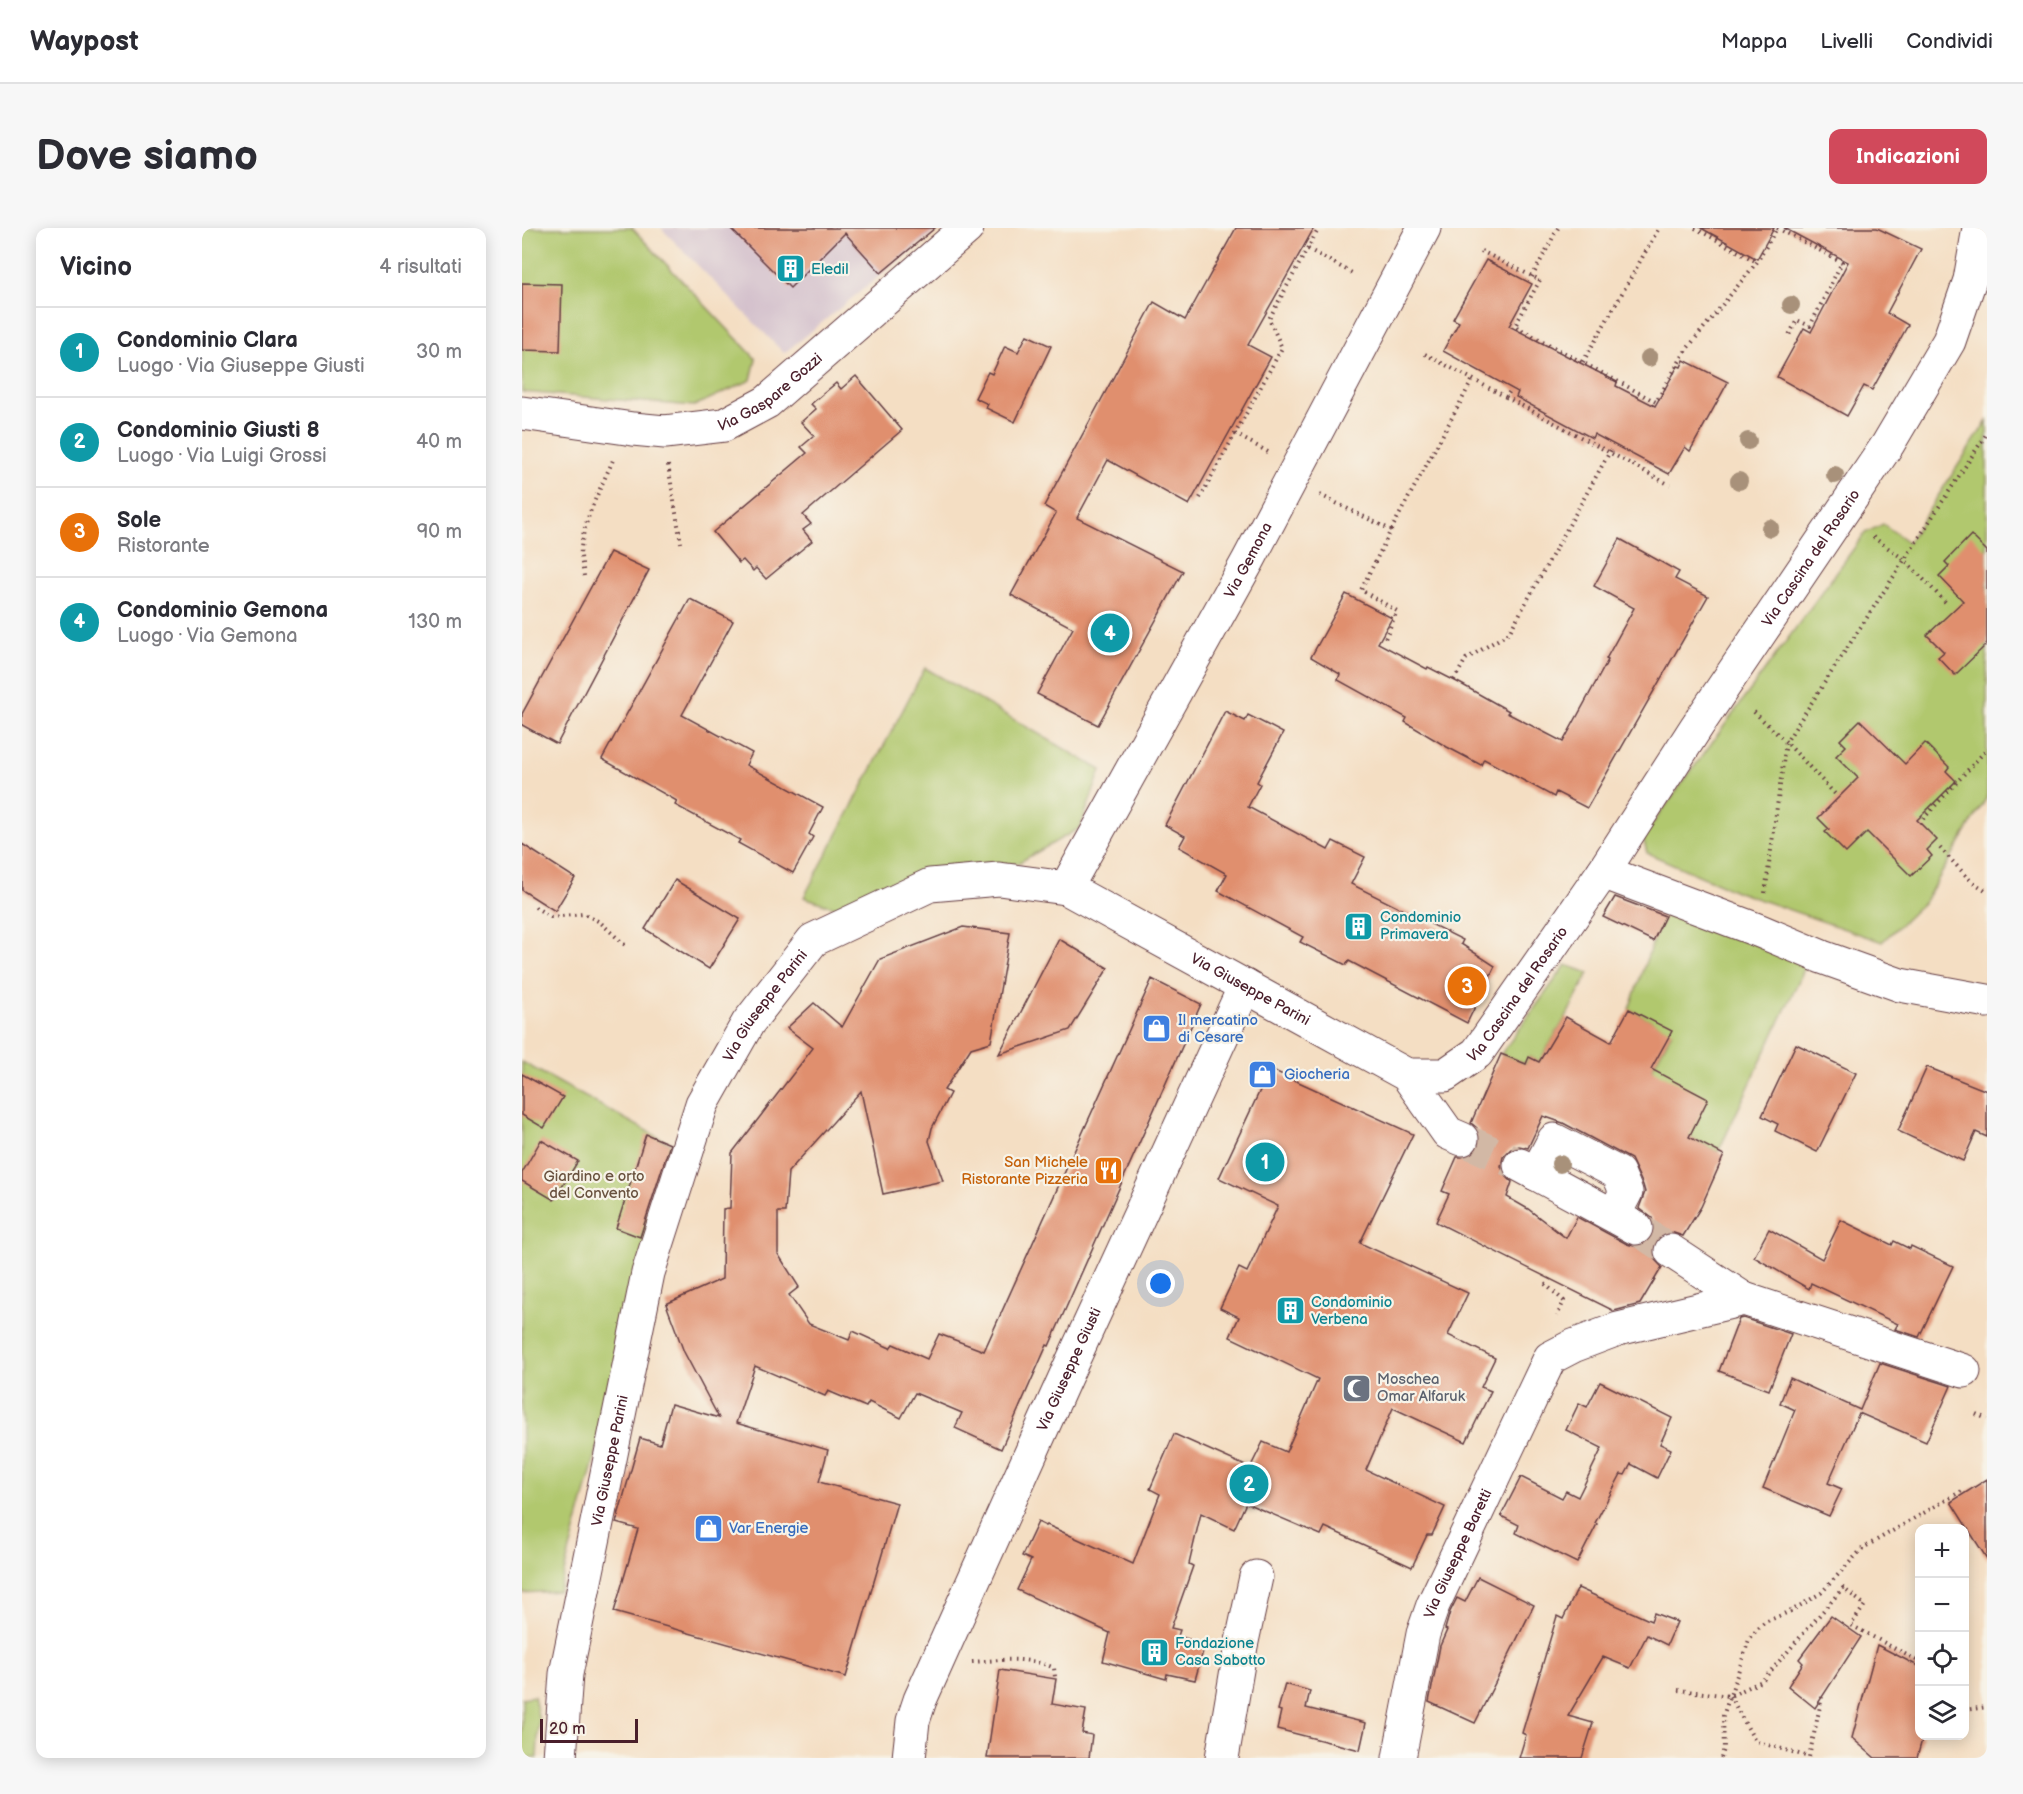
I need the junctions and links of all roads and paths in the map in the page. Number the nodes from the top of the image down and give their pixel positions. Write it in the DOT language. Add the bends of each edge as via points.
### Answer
graph roads {
  1 [pos="967,228"];
  2 [pos="1319,228"];
  3 [pos="1424,228"];
  4 [pos="1558,228"];
  5 [pos="1659,228"];
  6 [pos="1695,228"];
  7 [pos="1777,228"];
  8 [pos="1978,228"];
  9 [pos="1308,249"];
  10 [pos="1481,251"];
  11 [pos="1757,262"];
  12 [pos="1352,273"];
  13 [pos="1532,277"];
  14 [pos="1788,337"];
  15 [pos="1425,354"];
  16 [pos="1583,362"];
  17 [pos="1473,379"];
  18 [pos="1510,391"];
  19 [pos="1506,397"];
  20 [pos="522,412"];
  21 [pos="665,432"];
  22 [pos="1987,433"];
  23 [pos="1235,434"];
  24 [pos="1611,450"];
  25 [pos="1276,456"];
  26 [pos="614,457"];
  27 [pos="1670,485"];
  28 [pos="1319,495"];
  29 [pos="1200,498"];
  30 [pos="1391,530"];
  31 [pos="1872,537"];
  32 [pos="681,543"];
  33 [pos="1905,560"];
  34 [pos="584,576"];
  35 [pos="1948,605"];
  36 [pos="1384,641"];
  37 [pos="1454,680"];
  38 [pos="1754,712"];
  39 [pos="1786,742"];
  40 [pos="1987,749"];
  41 [pos="1835,794"];
  42 [pos="1923,819"];
  43 [pos="1940,848"];
  44 [pos="1603,872"];
  45 [pos="1066,888"];
  46 [pos="1987,891"];
  47 [pos="1766,893"];
  48 [pos="535,907"];
  49 [pos="626,946"];
  50 [pos="1245,986"];
  51 [pos="1987,1001"];
  52 [pos="1407,1074"];
  53 [pos="1462,1139"];
  54 [pos="1528,1170"];
  55 [pos="1625,1222"];
  56 [pos="1671,1251"];
  57 [pos="1744,1299"];
  58 [pos="1964,1371"];
  59 [pos="1976,1414"];
  60 [pos="1987,1419"];
  61 [pos="1962,1491"];
  62 [pos="1256,1576"];
  63 [pos="1915,1659"];
  64 [pos="961,1662"];
  65 [pos="1055,1677"];
  66 [pos="1678,1690"];
  67 [pos="1730,1696"];
  68 [pos="1822,1697"];
  69 [pos="1987,1707"];
  70 [pos="1969,1709"];
  71 [pos="560,1758"];
  72 [pos="909,1758"];
  73 [pos="1222,1758"];
  74 [pos="1398,1758"];
  75 [pos="1721,1758"];
  1 -- 21 [label="street, Via Gaspare Gozzi" via="767,402 724,425"];
  2 -- 9 [label="path"];
  3 -- 45 [label="street, Via Gemona" via="1243,570"];
  4 -- 13 [label="path"];
  5 -- 16 [label="path"];
  6 -- 11 [label="path"];
  7 -- 11 [label="path"];
  7 -- 14 [label="path" via="1842,262 1810,326 1797,320"];
  8 -- 44 [label="street, Via Cascina del Rosario" via="1970,280 1949,341 1888,444"];
  9 -- 12 [label="path"];
  9 -- 23 [label="path" via="1269,319 1282,348"];
  10 -- 13 [label="path"];
  11 -- 16 [label="path" via="1686,350 1656,402"];
  13 -- 16 [label="path" via="1540,280 1515,326"];
  15 -- 17 [label="path"];
  17 -- 19 [label="path"];
  17 -- 30 [label="path"];
  18 -- 19 [label="path"];
  19 -- 24 [label="path"];
  20 -- 21 [label="street, Via Gaspare Gozzi"];
  21 -- 32 [label="path"];
  22 -- 33 [label="path"];
  23 -- 25 [label="path"];
  23 -- 29 [label="path"];
  24 -- 27 [label="path"];
  24 -- 37 [label="path" via="1509,633 1466,659"];
  26 -- 34 [label="path" via="584,533"];
  28 -- 30 [label="path"];
  30 -- 36 [label="path" via="1361,590 1397,611"];
  31 -- 33 [label="path"];
  33 -- 35 [label="path"];
  33 -- 39 [label="path"];
  38 -- 39 [label="path"];
  39 -- 41 [label="path"];
  39 -- 47 [label="path"];
  40 -- 42 [label="path"];
  43 -- 46 [label="path" via="1971,881"];
  44 -- 51 [label="street" via="1900,985"];
  44 -- 52 [label="street, Via Cascina del Rosario" via="1477,1053 1445,1075"];
  45 -- 50 [label="street, Via Giuseppe Parini"];
  45 -- 71 [label="street, Via Giuseppe Parini" via="999,879 930,885 813,940 748,1023 702,1104 648,1273 566,1674"];
  48 -- 49 [label="path" via="551,917 584,914 600,922"];
  50 -- 52 [label="street, Via Giuseppe Parini"];
  50 -- 72 [label="street, Via Giuseppe Giusti" via="920,1700"];
  52 -- 53 [label="street, Via Giuseppe Parini" via="1448,1133"];
  54 -- 55 [label="street"];
  56 -- 57 [label="street"];
  57 -- 58 [label="street"];
  57 -- 74 [label="street, Via Giuseppe Baretti" via="1618,1329 1550,1358 1423,1634"];
  59 -- 60 [label="path"];
  61 -- 67 [label="path" via="1863,1548 1821,1593 1766,1622 1750,1637"];
  62 -- 73 [label="street"];
  63 -- 67 [label="path" via="1851,1625 1865,1605 1843,1588 1762,1681"];
  64 -- 65 [label="path" via="1040,1661 1054,1668"];
  66 -- 67 [label="path"];
  67 -- 68 [label="path" via="1755,1741 1809,1757"];
  67 -- 75 [label="path" via="1723,1716"];
  69 -- 70 [label="path"];
}
